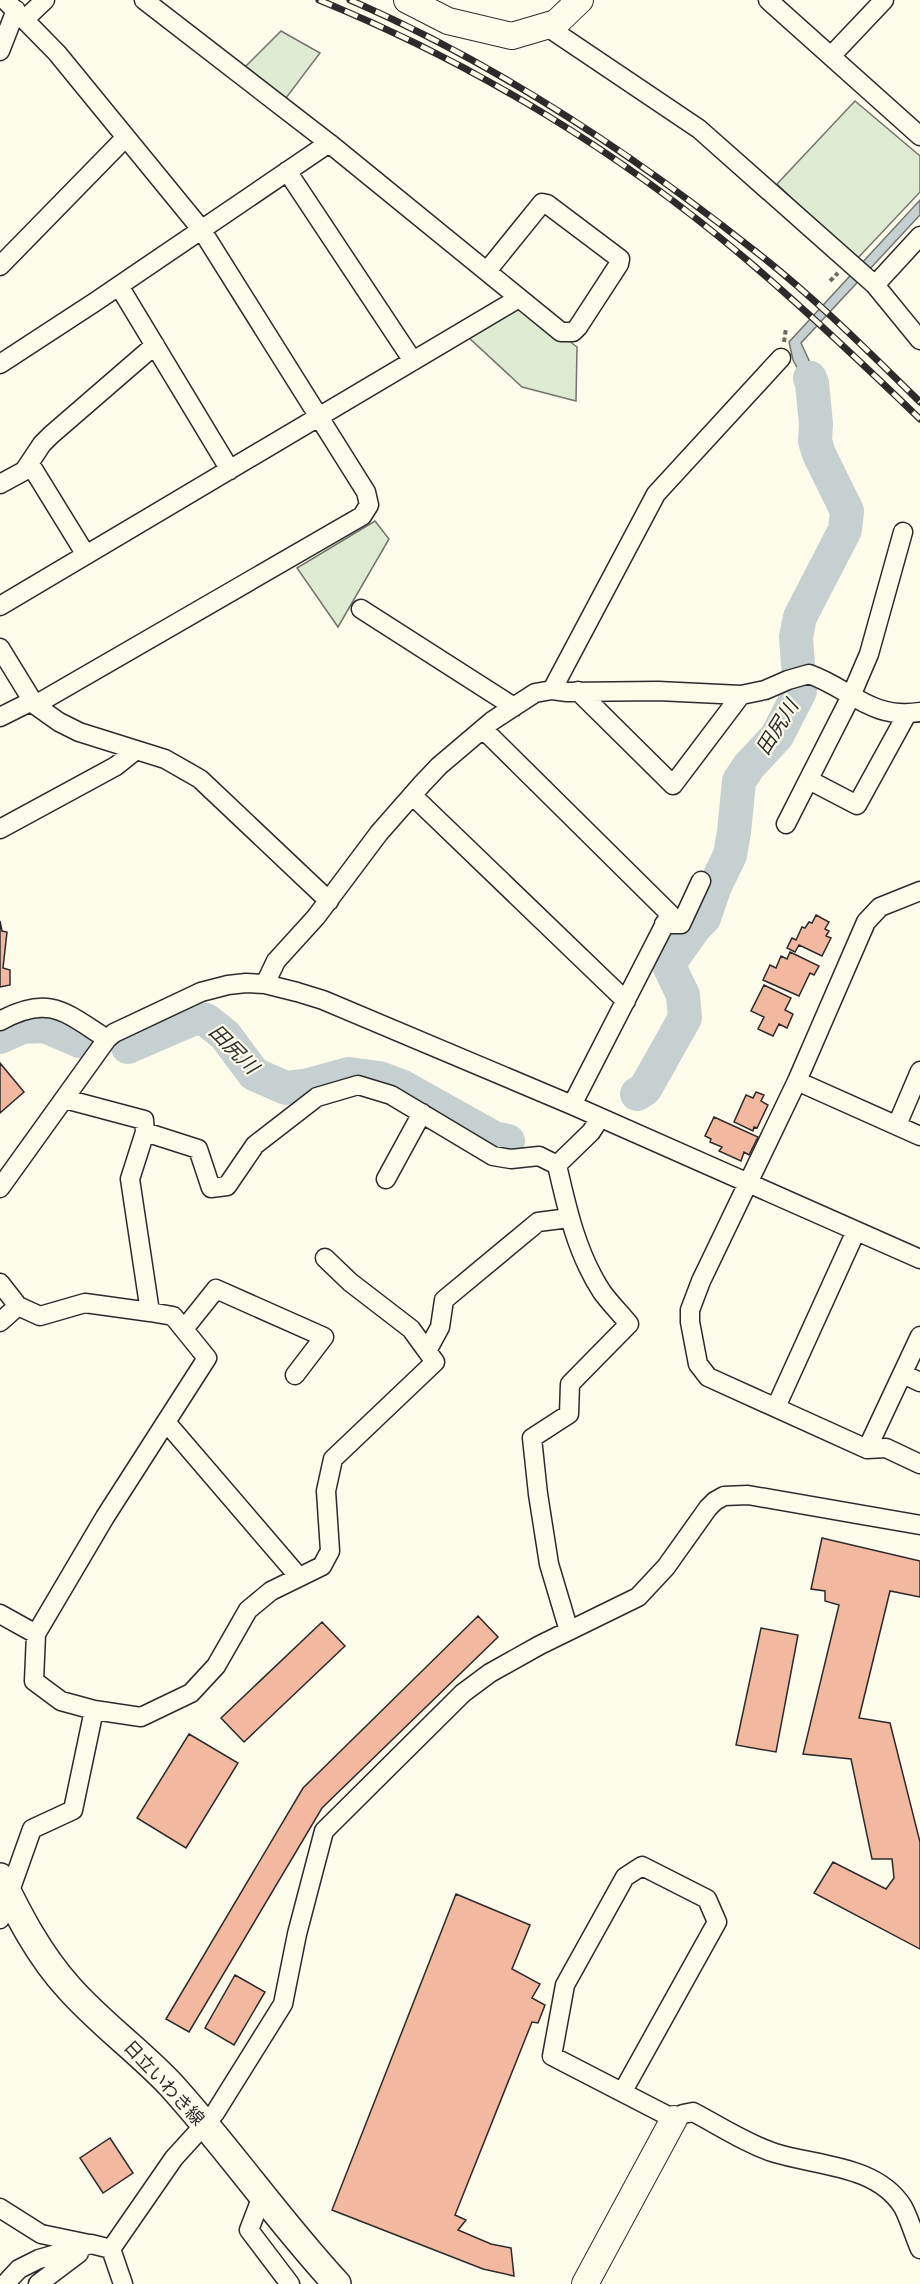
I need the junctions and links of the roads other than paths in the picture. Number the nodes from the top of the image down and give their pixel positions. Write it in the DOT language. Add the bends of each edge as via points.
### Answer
graph roads {
  1 [pos="45,0"];
  2 [pos="144,0"];
  3 [pos="407,0"];
  4 [pos="580,0"];
  5 [pos="768,0"];
  6 [pos="884,0"];
  7 [pos="16,10"];
  8 [pos="546,26"];
  9 [pos="0,51"];
  10 [pos="831,56"];
  11 [pos="920,136"];
  12 [pos="126,137"];
  13 [pos="329,144"];
  14 [pos="287,171"];
  15 [pos="201,229"];
  16 [pos="920,236"];
  17 [pos="0,266"];
  18 [pos="487,271"];
  19 [pos="866,277"];
  20 [pos="119,286"];
  21 [pos="519,298"];
  22 [pos="920,340"];
  23 [pos="155,345"];
  24 [pos="781,358"];
  25 [pos="413,361"];
  26 [pos="0,364"];
  27 [pos="319,417"];
  28 [pos="30,464"];
  29 [pos="230,470"];
  30 [pos="0,484"];
  31 [pos="903,532"];
  32 [pos="86,555"];
  33 [pos="0,606"];
  34 [pos="361,609"];
  35 [pos="0,648"];
  36 [pos="552,690"];
  37 [pos="578,691"];
  38 [pos="741,694"];
  39 [pos="851,696"];
  40 [pos="34,703"];
  41 [pos="514,707"];
  42 [pos="913,713"];
  43 [pos="0,717"];
  44 [pos="483,729"];
  45 [pos="136,750"];
  46 [pos="809,780"];
  47 [pos="412,795"];
  48 [pos="786,824"];
  49 [pos="0,830"];
  50 [pos="701,881"];
  51 [pos="920,891"];
  52 [pos="329,901"];
  53 [pos="664,924"];
  54 [pos="266,984"];
  55 [pos="626,1001"];
  56 [pos="0,1021"];
  57 [pos="107,1039"];
  58 [pos="920,1071"];
  59 [pos="797,1081"];
  60 [pos="65,1099"];
  61 [pos="573,1105"];
  62 [pos="422,1113"];
  63 [pos="600,1118"];
  64 [pos="897,1125"];
  65 [pos="145,1132"];
  66 [pos="920,1136"];
  67 [pos="557,1165"];
  68 [pos="386,1179"];
  69 [pos="750,1182"];
  70 [pos="0,1188"];
  71 [pos="569,1218"];
  72 [pos="856,1231"];
  73 [pos="325,1258"];
  74 [pos="920,1259"];
  75 [pos="0,1283"];
  76 [pos="18,1306"];
  77 [pos="150,1312"];
  78 [pos="0,1322"];
  79 [pos="184,1329"];
  80 [pos="920,1336"];
  81 [pos="427,1351"];
  82 [pos="903,1374"];
  83 [pos="295,1375"];
  84 [pos="920,1382"];
  85 [pos="777,1407"];
  86 [pos="166,1422"];
  87 [pos="867,1449"];
  88 [pos="920,1464"];
  89 [pos="920,1525"];
  90 [pos="298,1577"];
  91 [pos="0,1614"];
  92 [pos="569,1631"];
  93 [pos="36,1634"];
  94 [pos="94,1710"];
  95 [pos="3,1897"];
  96 [pos="623,2091"];
  97 [pos="674,2119"];
  98 [pos="205,2125"];
  99 [pos="262,2196"];
  100 [pos="0,2208"];
  101 [pos="90,2244"];
  102 [pos="111,2248"];
  103 [pos="920,2249"];
  104 [pos="5,2284"];
  105 [pos="38,2284"];
  106 [pos="123,2284"];
  107 [pos="290,2284"];
  108 [pos="337,2284"];
  109 [pos="585,2284"];
  1 -- 7 [label="street"];
  2 -- 13 [label="street"];
  3 -- 8 [label="street" via="448,21 512,36"];
  4 -- 8 [label="street" via="556,23"];
  5 -- 10 [label="street"];
  6 -- 10 [label="street"];
  7 -- 9 [label="street"];
  7 -- 12 [label="street"];
  8 -- 19 [label="street" via="699,129"];
  10 -- 11 [label="street"];
  12 -- 15 [label="street"];
  12 -- 17 [label="street"];
  13 -- 14 [label="street"];
  13 -- 18 [label="street"];
  14 -- 15 [label="street"];
  14 -- 25 [label="street"];
  15 -- 20 [label="street"];
  15 -- 27 [label="street"];
  16 -- 19 [label="street"];
  18 -- 21 [label="street"];
  18 -- 21 [label="street" via="542,203 620,259 573,332 561,332"];
  19 -- 22 [label="street"];
  20 -- 23 [label="street"];
  20 -- 26 [label="street"];
  21 -- 25 [label="street"];
  23 -- 28 [label="street" via="51,435"];
  23 -- 29 [label="street"];
  24 -- 36 [label="street" via="656,494"];
  25 -- 27 [label="street"];
  27 -- 29 [label="street"];
  27 -- 40 [label="street" via="366,492 369,505 362,516"];
  28 -- 30 [label="street"];
  28 -- 32 [label="street"];
  29 -- 32 [label="street"];
  31 -- 39 [label="street" via="869,654"];
  32 -- 33 [label="street"];
  34 -- 41 [label="street"];
  35 -- 40 [label="street"];
  36 -- 37 [label="street"];
  36 -- 41 [label="street" via="535,693"];
  37 -- 38 [label="street"];
  37 -- 38 [label="street" via="673,785"];
  38 -- 39 [label="street" via="802,676 819,678"];
  39 -- 42 [label="street" via="891,713"];
  39 -- 46 [label="street"];
  40 -- 43 [label="street"];
  40 -- 45 [label="street" via="79,732"];
  41 -- 44 [label="street"];
  42 -- 46 [label="street" via="857,805"];
  44 -- 47 [label="street"];
  44 -- 53 [label="street" via="670,914"];
  45 -- 49 [label="street" via="116,766"];
  45 -- 52 [label="street" via="165,759 200,778"];
  46 -- 48 [label="street"];
  47 -- 52 [label="street"];
  47 -- 55 [label="street"];
  50 -- 53 [label="street" via="681,924"];
  51 -- 59 [label="street" via="879,907 869,917"];
  52 -- 54 [label="street" via="276,961"];
  53 -- 55 [label="street"];
  54 -- 57 [label="street" via="246,983 201,992"];
  54 -- 61 [label="street" via="323,1000"];
  55 -- 61 [label="street"];
  56 -- 57 [label="street" via="33,1006 51,1007"];
  57 -- 60 [label="street"];
  58 -- 64 [label="street"];
  59 -- 64 [label="street"];
  59 -- 69 [label="street"];
  60 -- 65 [label="street" via="144,1119"];
  60 -- 70 [label="street"];
  61 -- 63 [label="street"];
  62 -- 65 [label="street" via="391,1095 358,1085 317,1097 255,1145 227,1186 211,1188 198,1149"];
  62 -- 67 [label="street" via="494,1156 539,1156"];
  62 -- 68 [label="street"];
  63 -- 67 [label="street"];
  63 -- 69 [label="street"];
  64 -- 66 [label="street"];
  65 -- 77 [label="street" via="130,1179"];
  67 -- 71 [label="street"];
  69 -- 72 [label="street"];
  69 -- 85 [label="street" via="701,1281 690,1322 698,1364 708,1377"];
  71 -- 81 [label="street" via="538,1222 444,1300 440,1327"];
  71 -- 92 [label="street" via="602,1292 629,1324 570,1384 569,1414 532,1438 549,1564"];
  72 -- 74 [label="street"];
  72 -- 85 [label="street"];
  73 -- 81 [label="street" via="411,1329"];
  75 -- 76 [label="street"];
  76 -- 77 [label="street" via="40,1316 85,1303"];
  76 -- 78 [label="street"];
  77 -- 79 [label="street" via="173,1316"];
  79 -- 83 [label="street" via="216,1289 324,1337"];
  79 -- 86 [label="street" via="207,1358"];
  80 -- 82 [label="street"];
  81 -- 90 [label="street" via="435,1362 333,1459 326,1491 330,1551 321,1566"];
  82 -- 84 [label="street"];
  82 -- 87 [label="street"];
  85 -- 87 [label="street"];
  86 -- 90 [label="street"];
  86 -- 93 [label="street"];
  87 -- 88 [label="street" via="886,1448"];
  89 -- 92 [label="street" via="748,1495 724,1496 708,1508 666,1567 638,1597"];
  90 -- 94 [label="street" via="271,1591 248,1610 216,1666 191,1693 141,1717"];
  91 -- 93 [label="street"];
  92 -- 98 [label="street" via="490,1673 463,1693 324,1831 283,2004"];
  93 -- 94 [label="street" via="34,1681 61,1701"];
  94 -- 95 [label="street" via="74,1810 32,1830"];
  95 -- 98 [label="main road, 日立いわき線" via="70,1989 171,2085"];
  96 -- 96 [label="street" via="717,1922 707,1899 642,1866 625,1877 565,1985 552,2056"];
  96 -- 97 [label="street"];
  97 -- 103 [label="street" via="693,2112 773,2153 859,2174 876,2182 903,2207"];
  97 -- 109 [label="street"];
  98 -- 99 [label="main road, 日立いわき線"];
  98 -- 102 [label="street" via="174,2158"];
  99 -- 107 [label="street" via="249,2230"];
  99 -- 108 [label="main road, 日立いわき線"];
  100 -- 101 [label="street" via="41,2234"];
  101 -- 102 [label="street"];
  101 -- 104 [label="street" via="39,2259 19,2269"];
  101 -- 105 [label="street"];
  102 -- 106 [label="street"];
}
